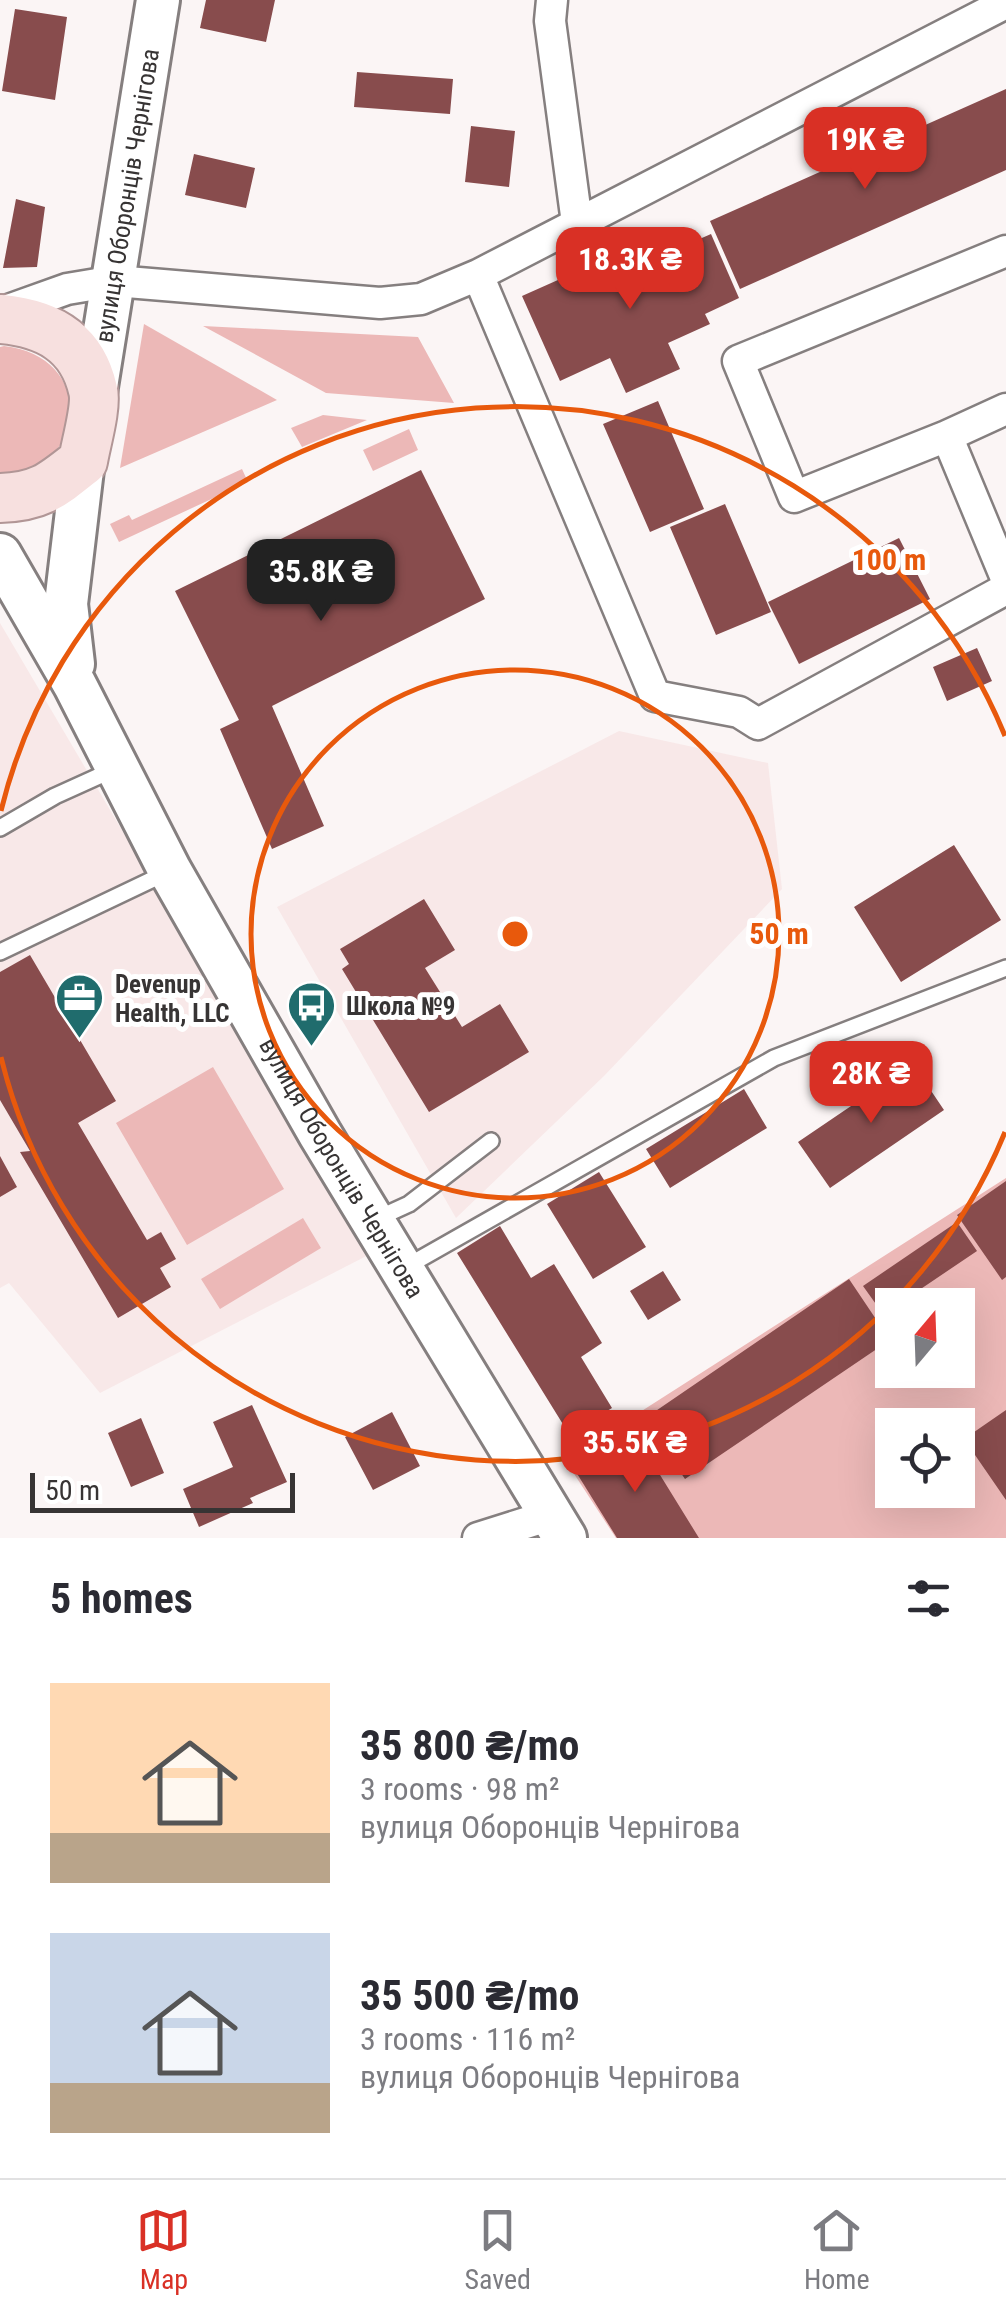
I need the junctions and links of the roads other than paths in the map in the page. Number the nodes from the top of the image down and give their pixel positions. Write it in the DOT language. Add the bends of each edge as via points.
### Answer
graph roads {
  1 [pos="158,0"];
  2 [pos="552,0"];
  3 [pos="1006,3"];
  4 [pos="577,224"];
  5 [pos="1006,250"];
  6 [pos="478,275"];
  7 [pos="115,282"];
  8 [pos="0,316"];
  9 [pos="94,392"];
  10 [pos="1006,410"];
  11 [pos="948,436"];
  12 [pos="83,461"];
  13 [pos="0,498"];
  14 [pos="0,555"];
  15 [pos="1006,578"];
  16 [pos="1006,589"];
  17 [pos="76,685"];
  18 [pos="117,768"];
  19 [pos="0,828"];
  20 [pos="170,871"];
  21 [pos="0,952"];
  22 [pos="1006,968"];
  23 [pos="491,1142"];
  24 [pos="374,1220"];
  25 [pos="404,1268"];
  26 [pos="558,1526"];
  27 [pos="478,1538"];
  1 -- 7 [label="main road, вулиця Оборонців Чернігова"];
  2 -- 4 [label="street"];
  3 -- 4 [label="street"];
  4 -- 6 [label="street"];
  5 -- 11 [label="street" via="738,362 794,497"];
  6 -- 7 [label="street" via="421,298 380,303"];
  6 -- 16 [label="street" via="656,696 739,712 758,724"];
  7 -- 8 [label="street" via="68,289"];
  7 -- 9 [label="main road, вулиця Оборонців Чернігова"];
  8 -- 9 [label="main road" via="60,335"];
  9 -- 12 [label="main road"];
  10 -- 11 [label="street"];
  11 -- 15 [label="street"];
  12 -- 13 [label="main road" via="46,490"];
  12 -- 17 [label="main road, вулиця Оборонців Чернігова" via="66,604"];
  14 -- 17 [label="main road, вулиця Оборонців Чернігова"];
  17 -- 18 [label="main road, вулиця Оборонців Чернігова"];
  18 -- 19 [label="lane"];
  18 -- 20 [label="main road, вулиця Оборонців Чернігова"];
  20 -- 21 [label="lane"];
  20 -- 24 [label="main road, вулиця Оборонців Чернігова"];
  22 -- 25 [label="lane" via="774,1058"];
  23 -- 24 [label="lane" via="408,1204"];
  24 -- 25 [label="main road, вулиця Оборонців Чернігова"];
  25 -- 26 [label="main road, вулиця Оборонців Чернігова"];
  26 -- 27 [label="street"];
}
